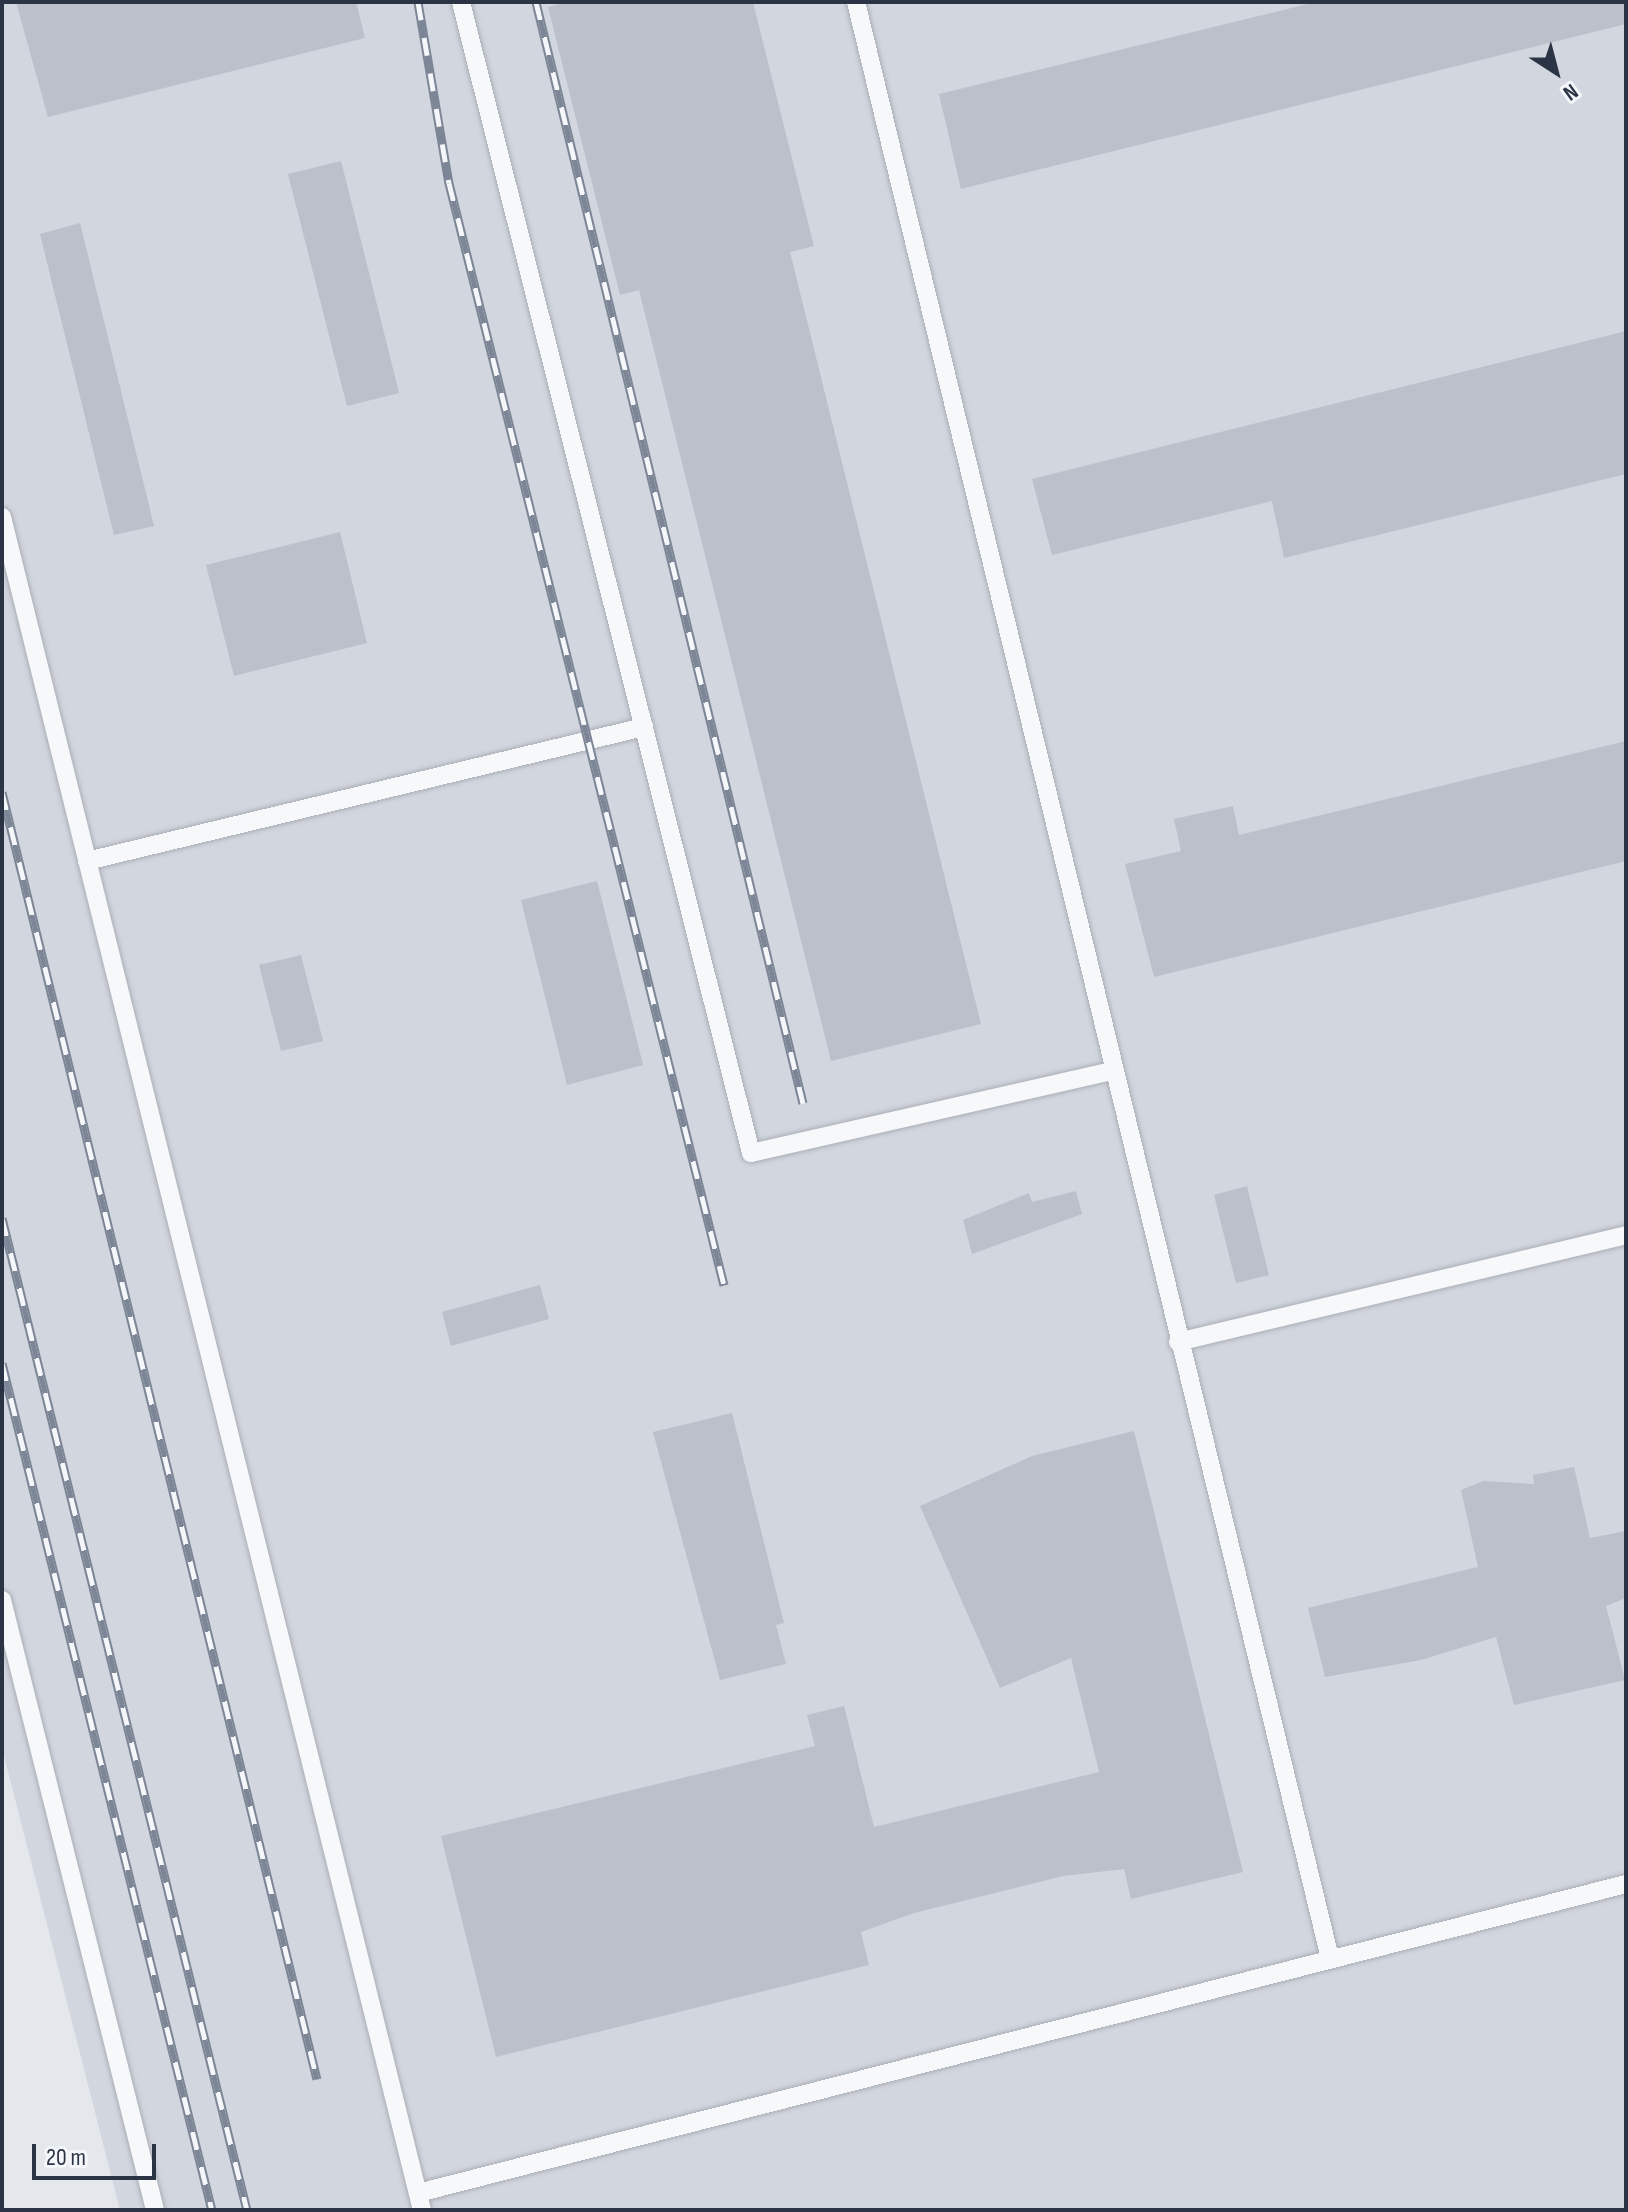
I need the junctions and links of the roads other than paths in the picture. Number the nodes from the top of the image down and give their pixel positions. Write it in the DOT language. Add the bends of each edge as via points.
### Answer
graph roads {
  1 [pos="461,2"];
  2 [pos="856,2"];
  3 [pos="2,517"];
  4 [pos="644,727"];
  5 [pos="87,861"];
  6 [pos="1111,1071"];
  7 [pos="1626,1235"];
  8 [pos="1178,1342"];
  9 [pos="2,1600"];
  10 [pos="1626,1884"];
  11 [pos="1330,1959"];
  12 [pos="420,2202"];
  13 [pos="155,2210"];
  1 -- 4 [label="lane"];
  2 -- 6 [label="lane"];
  3 -- 5 [label="lane"];
  4 -- 5 [label="lane"];
  4 -- 6 [label="lane" via="751,1153"];
  5 -- 12 [label="lane"];
  6 -- 8 [label="lane"];
  7 -- 8 [label="lane"];
  8 -- 11 [label="lane"];
  9 -- 13 [label="lane"];
  10 -- 11 [label="lane"];
  11 -- 12 [label="lane"];
}
